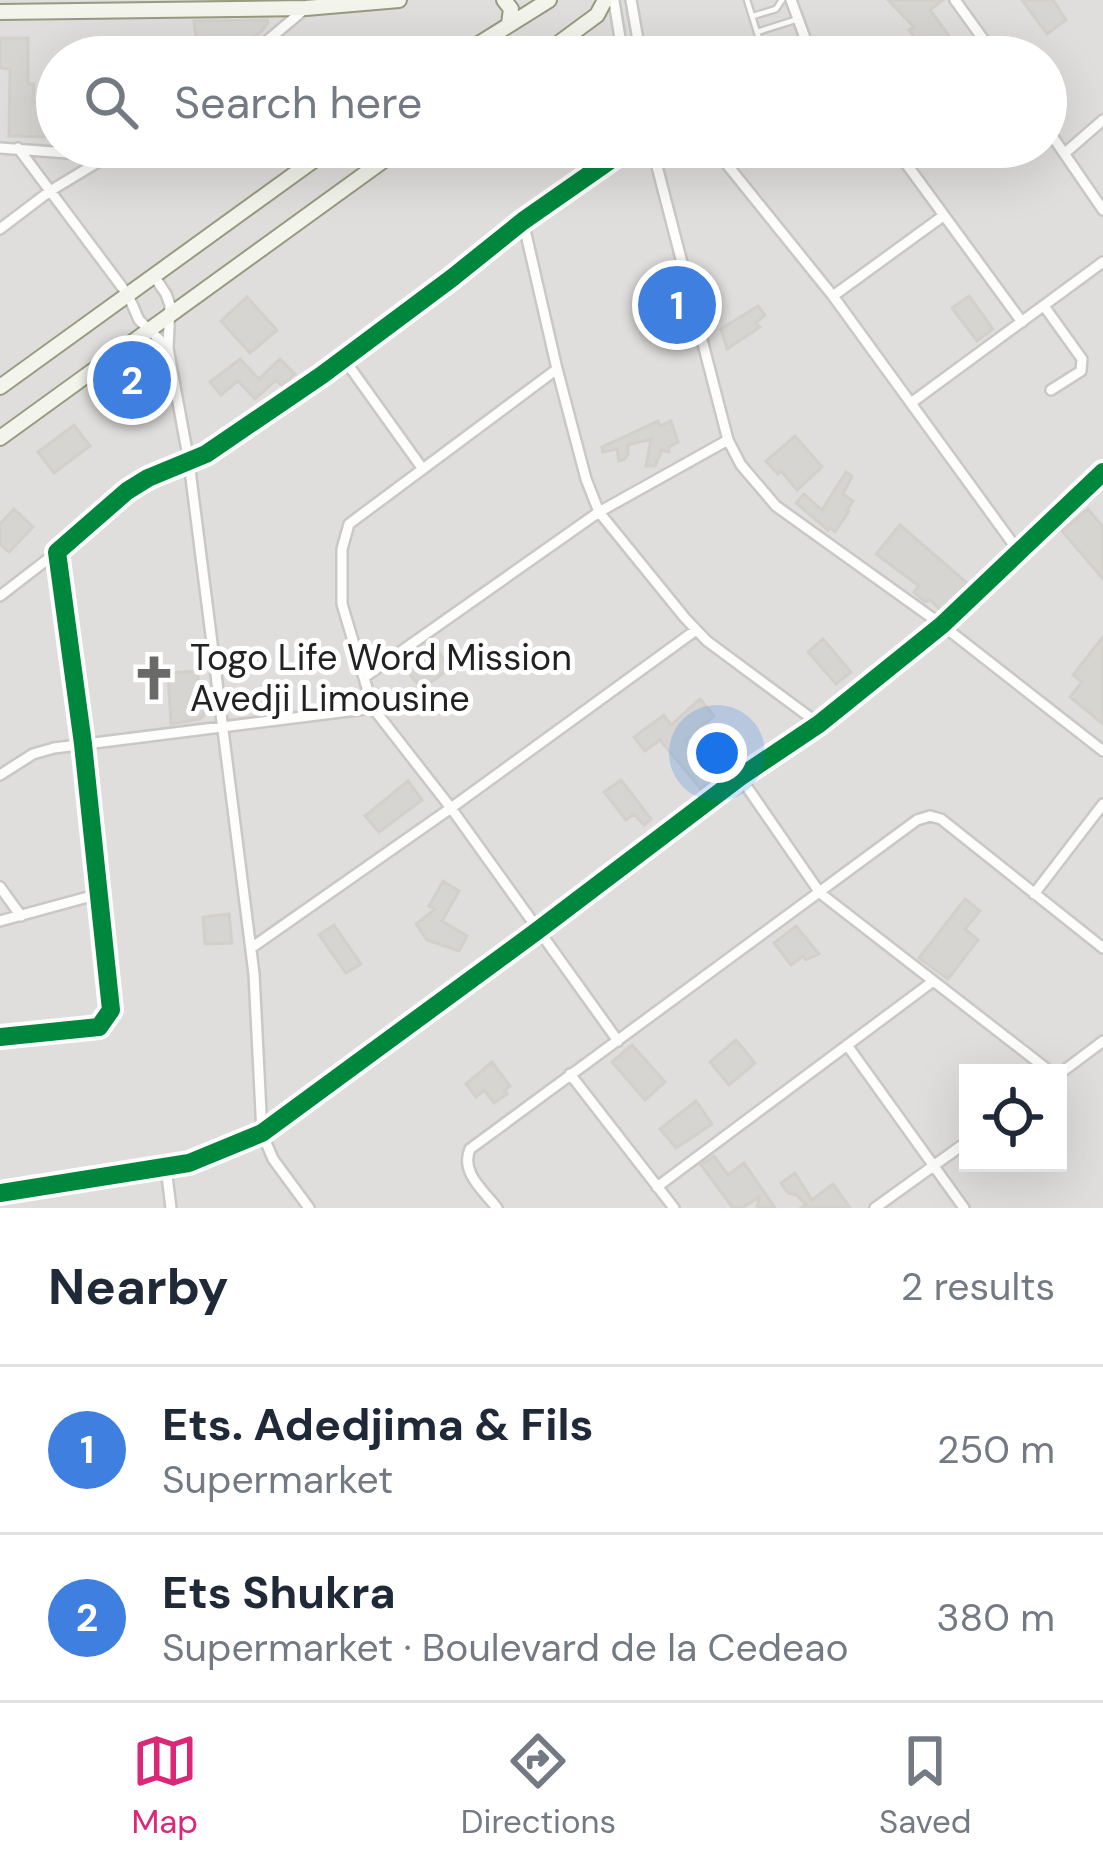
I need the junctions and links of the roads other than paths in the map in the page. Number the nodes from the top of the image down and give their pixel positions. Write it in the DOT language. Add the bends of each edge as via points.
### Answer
graph roads {
  1 [pos="399,0"];
  2 [pos="504,0"];
  3 [pos="549,0"];
  4 [pos="612,0"];
  5 [pos="631,0"];
  6 [pos="748,0"];
  7 [pos="786,0"];
  8 [pos="955,0"];
  9 [pos="307,8"];
  10 [pos="0,12"];
  11 [pos="752,16"];
  12 [pos="798,19"];
  13 [pos="509,23"];
  14 [pos="758,32"];
  15 [pos="273,36"];
  16 [pos="490,36"];
  17 [pos="568,36"];
  18 [pos="619,36"];
  19 [pos="637,36"];
  20 [pos="759,36"];
  21 [pos="804,36"];
  22 [pos="981,36"];
  23 [pos="1103,120"];
  24 [pos="0,148"];
  25 [pos="18,148"];
  26 [pos="36,150"];
  27 [pos="1067,151"];
  28 [pos="1067,156"];
  29 [pos="88,168"];
  30 [pos="303,168"];
  31 [pos="373,168"];
  32 [pos="599,168"];
  33 [pos="657,168"];
  34 [pos="730,168"];
  35 [pos="909,168"];
  36 [pos="50,191"];
  37 [pos="1103,210"];
  38 [pos="943,216"];
  39 [pos="523,221"];
  40 [pos="0,229"];
  41 [pos="1103,262"];
  42 [pos="154,276"];
  43 [pos="128,295"];
  44 [pos="833,296"];
  45 [pos="1043,306"];
  46 [pos="170,315"];
  47 [pos="1022,322"];
  48 [pos="148,331"];
  49 [pos="167,348"];
  50 [pos="344,358"];
  51 [pos="557,369"];
  52 [pos="0,388"];
  53 [pos="1051,390"];
  54 [pos="911,403"];
  55 [pos="0,438"];
  56 [pos="728,440"];
  57 [pos="189,462"];
  58 [pos="422,468"];
  59 [pos="1103,472"];
  60 [pos="599,512"];
  61 [pos="57,552"];
  62 [pos="1019,552"];
  63 [pos="0,596"];
  64 [pos="942,625"];
  65 [pos="696,630"];
  66 [pos="366,676"];
  67 [pos="373,708"];
  68 [pos="819,724"];
  69 [pos="222,725"];
  70 [pos="83,744"];
  71 [pos="1103,751"];
  72 [pos="0,775"];
  73 [pos="740,777"];
  74 [pos="1103,804"];
  75 [pos="451,808"];
  76 [pos="0,887"];
  77 [pos="820,893"];
  78 [pos="99,894"];
  79 [pos="1034,894"];
  80 [pos="21,916"];
  81 [pos="0,921"];
  82 [pos="538,932"];
  83 [pos="251,948"];
  84 [pos="1103,948"];
  85 [pos="932,982"];
  86 [pos="0,1037"];
  87 [pos="618,1040"];
  88 [pos="1103,1040"];
  89 [pos="847,1045"];
  90 [pos="1042,1064"];
  91 [pos="1067,1066"];
  92 [pos="570,1074"];
  93 [pos="262,1133"];
  94 [pos="959,1147"];
  95 [pos="933,1166"];
  96 [pos="166,1168"];
  97 [pos="657,1186"];
  98 [pos="0,1193"];
  99 [pos="171,1208"];
  100 [pos="309,1208"];
  101 [pos="497,1208"];
  102 [pos="674,1208"];
  103 [pos="875,1208"];
  104 [pos="964,1208"];
  1 -- 9 [label="main road"];
  2 -- 13 [label="main road"];
  3 -- 13 [label="main road"];
  4 -- 17 [label="main road"];
  4 -- 18 [label="street"];
  5 -- 19 [label="street"];
  6 -- 11 [label="lane"];
  7 -- 11 [label="lane"];
  7 -- 12 [label="street"];
  8 -- 22 [label="street"];
  9 -- 10 [label="main road"];
  9 -- 15 [label="street"];
  11 -- 14 [label="lane"];
  12 -- 14 [label="lane"];
  12 -- 21 [label="street"];
  13 -- 16 [label="main road"];
  14 -- 20 [label="lane"];
  23 -- 27 [label="street"];
  24 -- 25 [label="street"];
  25 -- 26 [label="street"];
  25 -- 36 [label="street"];
  28 -- 37 [label="street"];
  29 -- 36 [label="street"];
  30 -- 42 [label="main road"];
  31 -- 46 [label="main road"];
  32 -- 39 [label="street"];
  33 -- 56 [label="street"];
  34 -- 44 [label="street"];
  35 -- 38 [label="street"];
  36 -- 40 [label="street"];
  36 -- 43 [label="street"];
  38 -- 44 [label="street"];
  38 -- 47 [label="street"];
  39 -- 50 [label="street"];
  39 -- 51 [label="street"];
  41 -- 45 [label="street"];
  42 -- 43 [label="main road"];
  42 -- 46 [label="street"];
  43 -- 48 [label="street"];
  43 -- 52 [label="main road"];
  44 -- 54 [label="street"];
  45 -- 47 [label="street"];
  45 -- 53 [label="street" via="1083,366"];
  46 -- 48 [label="main road"];
  46 -- 49 [label="street"];
  47 -- 54 [label="street"];
  48 -- 49 [label="street"];
  48 -- 55 [label="main road"];
  49 -- 57 [label="street"];
  50 -- 57 [label="street"];
  50 -- 58 [label="street"];
  51 -- 58 [label="street"];
  51 -- 60 [label="street"];
  54 -- 62 [label="street"];
  56 -- 60 [label="street"];
  56 -- 64 [label="street" via="776,506"];
  57 -- 61 [label="street" via="127,491"];
  57 -- 69 [label="street"];
  58 -- 66 [label="street" via="345,532 342,604"];
  59 -- 62 [label="street"];
  60 -- 65 [label="street"];
  60 -- 66 [label="street"];
  61 -- 63 [label="street"];
  61 -- 70 [label="street"];
  62 -- 64 [label="street"];
  64 -- 68 [label="street"];
  64 -- 71 [label="street"];
  65 -- 68 [label="street"];
  65 -- 75 [label="street"];
  66 -- 67 [label="street"];
  67 -- 69 [label="street"];
  67 -- 75 [label="street"];
  68 -- 73 [label="street"];
  69 -- 70 [label="street"];
  69 -- 83 [label="street"];
  70 -- 72 [label="street" via="33,754"];
  70 -- 78 [label="street"];
  73 -- 77 [label="street"];
  73 -- 82 [label="street"];
  74 -- 79 [label="street"];
  75 -- 82 [label="street"];
  75 -- 83 [label="street"];
  76 -- 80 [label="street"];
  77 -- 79 [label="street" via="930,816"];
  77 -- 85 [label="street"];
  77 -- 87 [label="street"];
  78 -- 80 [label="street"];
  78 -- 86 [label="street" via="106,1020"];
  79 -- 84 [label="street"];
  80 -- 81 [label="street"];
  82 -- 87 [label="street"];
  82 -- 93 [label="street"];
  83 -- 93 [label="street"];
  85 -- 89 [label="street"];
  85 -- 90 [label="street"];
  87 -- 92 [label="street"];
  88 -- 91 [label="street"];
  89 -- 95 [label="street"];
  89 -- 97 [label="street"];
  92 -- 97 [label="street"];
  92 -- 101 [label="street" via="470,1149 466,1167"];
  93 -- 96 [label="street"];
  93 -- 100 [label="street"];
  94 -- 95 [label="street"];
  95 -- 103 [label="street"];
  95 -- 104 [label="street"];
  96 -- 98 [label="street"];
  96 -- 99 [label="street"];
  97 -- 102 [label="street"];
}
